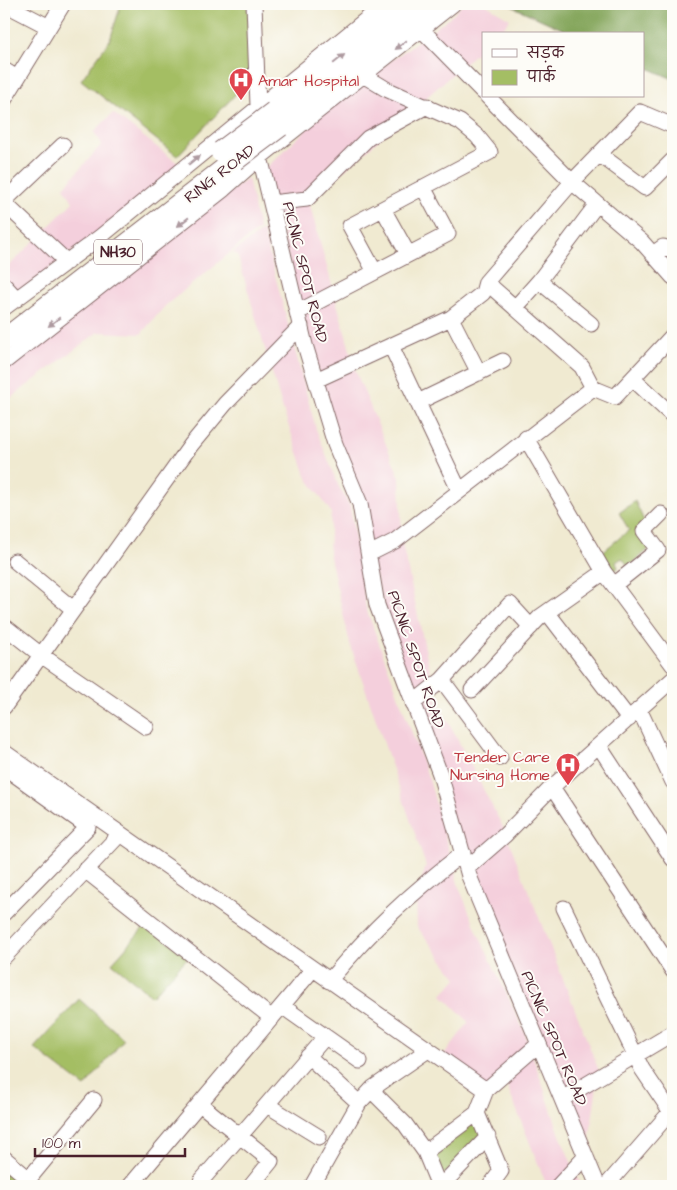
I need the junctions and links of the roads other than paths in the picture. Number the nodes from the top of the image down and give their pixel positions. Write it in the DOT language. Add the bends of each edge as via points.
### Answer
graph roads {
  1 [pos="6,4"];
  2 [pos="63,4"];
  3 [pos="254,4"];
  4 [pos="385,4"];
  5 [pos="408,4"];
  6 [pos="432,4"];
  7 [pos="454,4"];
  8 [pos="49,27"];
  9 [pos="421,29"];
  10 [pos="4,70"];
  11 [pos="363,75"];
  12 [pos="17,78"];
  13 [pos="482,91"];
  14 [pos="489,98"];
  15 [pos="4,100"];
  16 [pos="257,106"];
  17 [pos="427,106"];
  18 [pos="673,126"];
  19 [pos="63,145"];
  20 [pos="599,154"];
  21 [pos="228,157"];
  22 [pos="260,157"];
  23 [pos="673,160"];
  24 [pos="572,182"];
  25 [pos="423,187"];
  26 [pos="4,202"];
  27 [pos="271,203"];
  28 [pos="598,204"];
  29 [pos="383,209"];
  30 [pos="673,250"];
  31 [pos="408,254"];
  32 [pos="653,254"];
  33 [pos="67,262"];
  34 [pos="375,272"];
  35 [pos="673,276"];
  36 [pos="539,280"];
  37 [pos="486,282"];
  38 [pos="4,284"];
  39 [pos="17,299"];
  40 [pos="4,308"];
  41 [pos="515,308"];
  42 [pos="451,318"];
  43 [pos="299,319"];
  44 [pos="4,323"];
  45 [pos="591,324"];
  46 [pos="673,335"];
  47 [pos="4,340"];
  48 [pos="391,346"];
  49 [pos="503,361"];
  50 [pos="4,362"];
  51 [pos="478,373"];
  52 [pos="633,379"];
  53 [pos="316,380"];
  54 [pos="593,388"];
  55 [pos="418,402"];
  56 [pos="673,416"];
  57 [pos="526,438"];
  58 [pos="459,490"];
  59 [pos="661,514"];
  60 [pos="369,554"];
  61 [pos="15,561"];
  62 [pos="604,572"];
  63 [pos="614,586"];
  64 [pos="73,609"];
  65 [pos="547,612"];
  66 [pos="4,626"];
  67 [pos="531,628"];
  68 [pos="41,655"];
  69 [pos="673,665"];
  70 [pos="673,679"];
  71 [pos="442,680"];
  72 [pos="472,690"];
  73 [pos="413,703"];
  74 [pos="4,707"];
  75 [pos="634,714"];
  76 [pos="146,727"];
  77 [pos="599,746"];
  78 [pos="4,752"];
  79 [pos="500,758"];
  80 [pos="4,767"];
  81 [pos="673,782"];
  82 [pos="552,787"];
  83 [pos="120,834"];
  84 [pos="463,853"];
  85 [pos="673,859"];
  86 [pos="467,868"];
  87 [pos="85,870"];
  88 [pos="564,908"];
  89 [pos="4,913"];
  90 [pos="4,956"];
  91 [pos="312,970"];
  92 [pos="673,972"];
  93 [pos="329,981"];
  94 [pos="282,1006"];
  95 [pos="272,1018"];
  96 [pos="673,1033"];
  97 [pos="325,1037"];
  98 [pos="539,1044"];
  99 [pos="428,1050"];
  100 [pos="308,1056"];
  101 [pos="636,1056"];
  102 [pos="360,1062"];
  103 [pos="372,1090"];
  104 [pos="486,1090"];
  105 [pos="562,1099"];
  106 [pos="94,1100"];
  107 [pos="359,1103"];
  108 [pos="200,1104"];
  109 [pos="267,1105"];
  110 [pos="672,1111"];
  111 [pos="477,1113"];
  112 [pos="240,1137"];
  113 [pos="319,1137"];
  114 [pos="488,1137"];
  115 [pos="425,1152"];
  116 [pos="586,1156"];
  117 [pos="4,1158"];
  118 [pos="26,1182"];
  119 [pos="135,1184"];
  120 [pos="201,1186"];
  121 [pos="251,1186"];
  122 [pos="312,1186"];
  123 [pos="440,1186"];
  124 [pos="490,1186"];
  125 [pos="558,1186"];
  126 [pos="598,1186"];
  127 [pos="606,1186"];
  1 -- 8 [label="street"];
  2 -- 8 [label="street"];
  3 -- 16 [label="street"];
  4 -- 16 [label="street"];
  21 -- 5 [label="highway, RING ROAD / NH30, one-way, bridge"];
  6 -- 21 [label="highway, RING ROAD / NH30, bridge"];
  7 -- 9 [label="street"];
  8 -- 12 [label="street"];
  9 -- 11 [label="street, one-way"];
  9 -- 13 [label="street"];
  10 -- 12 [label="street"];
  11 -- 17 [label="street" via="386,90"];
  11 -- 22 [label="street"];
  12 -- 15 [label="street"];
  14 -- 24 [label="street"];
  16 -- 21 [label="street"];
  16 -- 22 [label="street, PICNIC SPOT ROAD"];
  17 -- 25 [label="street" via="460,122 490,152"];
  17 -- 27 [label="street" via="368,138 307,199"];
  18 -- 20 [label="street" via="640,112"];
  19 -- 26 [label="street"];
  20 -- 23 [label="street" via="645,188"];
  20 -- 24 [label="street"];
  21 -- 22 [label="street"];
  33 -- 21 [label="street, one-way" via="128,215"];
  21 -- 44 [label="highway, RING ROAD / NH30" via="137,221"];
  21 -- 47 [label="highway, RING ROAD / NH30"];
  21 -- 50 [label="street, one-way" via="210,201"];
  22 -- 27 [label="street, PICNIC SPOT ROAD"];
  24 -- 28 [label="street"];
  24 -- 37 [label="street"];
  25 -- 29 [label="street"];
  25 -- 31 [label="street" via="448,234"];
  26 -- 33 [label="street"];
  27 -- 43 [label="street, PICNIC SPOT ROAD"];
  28 -- 32 [label="street"];
  28 -- 36 [label="street"];
  29 -- 31 [label="street"];
  29 -- 34 [label="street" via="350,226"];
  30 -- 32 [label="street" via="663,247"];
  31 -- 34 [label="street"];
  32 -- 35 [label="street"];
  33 -- 39 [label="street"];
  34 -- 43 [label="street"];
  36 -- 41 [label="street"];
  36 -- 45 [label="street"];
  37 -- 41 [label="street"];
  37 -- 42 [label="street" via="483,293"];
  38 -- 39 [label="street"];
  39 -- 40 [label="street"];
  41 -- 54 [label="street" via="582,367"];
  42 -- 48 [label="street"];
  42 -- 51 [label="street"];
  43 -- 53 [label="street, PICNIC SPOT ROAD"];
  43 -- 64 [label="street" via="191,445"];
  46 -- 52 [label="street"];
  48 -- 53 [label="street"];
  48 -- 55 [label="street"];
  49 -- 51 [label="street"];
  51 -- 55 [label="street"];
  52 -- 54 [label="street" via="615,398"];
  52 -- 56 [label="street"];
  53 -- 60 [label="street, PICNIC SPOT ROAD" via="335,444 360,504"];
  54 -- 57 [label="street"];
  55 -- 58 [label="street"];
  57 -- 58 [label="street"];
  57 -- 62 [label="street"];
  58 -- 60 [label="street" via="394,541"];
  59 -- 63 [label="street" via="644,531 658,550"];
  60 -- 73 [label="street, PICNIC SPOT ROAD" via="377,605"];
  61 -- 64 [label="street"];
  62 -- 63 [label="street"];
  62 -- 65 [label="street"];
  63 -- 69 [label="street"];
  64 -- 68 [label="street"];
  65 -- 67 [label="street"];
  65 -- 75 [label="street"];
  66 -- 68 [label="street"];
  67 -- 71 [label="street" via="510,604"];
  67 -- 72 [label="street"];
  68 -- 74 [label="street"];
  68 -- 76 [label="street"];
  70 -- 75 [label="street"];
  71 -- 73 [label="street"];
  71 -- 79 [label="street"];
  73 -- 84 [label="street, PICNIC SPOT ROAD" via="440,774"];
  75 -- 77 [label="street"];
  75 -- 81 [label="street"];
  77 -- 82 [label="street"];
  77 -- 85 [label="street"];
  78 -- 83 [label="street"];
  80 -- 89 [label="street" via="88,827"];
  82 -- 86 [label="street"];
  82 -- 92 [label="street"];
  83 -- 87 [label="street"];
  83 -- 91 [label="street"];
  84 -- 86 [label="street, PICNIC SPOT ROAD"];
  84 -- 93 [label="street" via="402,901 364,938"];
  86 -- 98 [label="street, PICNIC SPOT ROAD"];
  87 -- 90 [label="street"];
  87 -- 95 [label="street"];
  88 -- 101 [label="street"];
  91 -- 93 [label="street"];
  91 -- 94 [label="street"];
  93 -- 99 [label="street"];
  94 -- 95 [label="street"];
  94 -- 97 [label="street"];
  95 -- 108 [label="street"];
  96 -- 101 [label="street"];
  97 -- 100 [label="street"];
  97 -- 102 [label="street"];
  98 -- 104 [label="street"];
  98 -- 105 [label="street, PICNIC SPOT ROAD"];
  99 -- 103 [label="street"];
  99 -- 104 [label="street"];
  100 -- 107 [label="street"];
  100 -- 109 [label="street"];
  101 -- 105 [label="street"];
  101 -- 110 [label="street"];
  103 -- 107 [label="street"];
  103 -- 115 [label="street" via="405,1124"];
  104 -- 111 [label="street"];
  105 -- 116 [label="street, PICNIC SPOT ROAD"];
  106 -- 118 [label="street"];
  107 -- 122 [label="street"];
  108 -- 112 [label="street"];
  108 -- 119 [label="street"];
  109 -- 112 [label="street"];
  109 -- 113 [label="street"];
  110 -- 127 [label="street"];
  111 -- 114 [label="street"];
  111 -- 115 [label="street"];
  112 -- 120 [label="street" via="201,1180"];
  112 -- 121 [label="street" via="271,1162"];
  114 -- 123 [label="street"];
  114 -- 124 [label="street" via="501,1171"];
  115 -- 123 [label="street"];
  116 -- 125 [label="street"];
  116 -- 126 [label="street, PICNIC SPOT ROAD"];
  117 -- 118 [label="street"];
}
